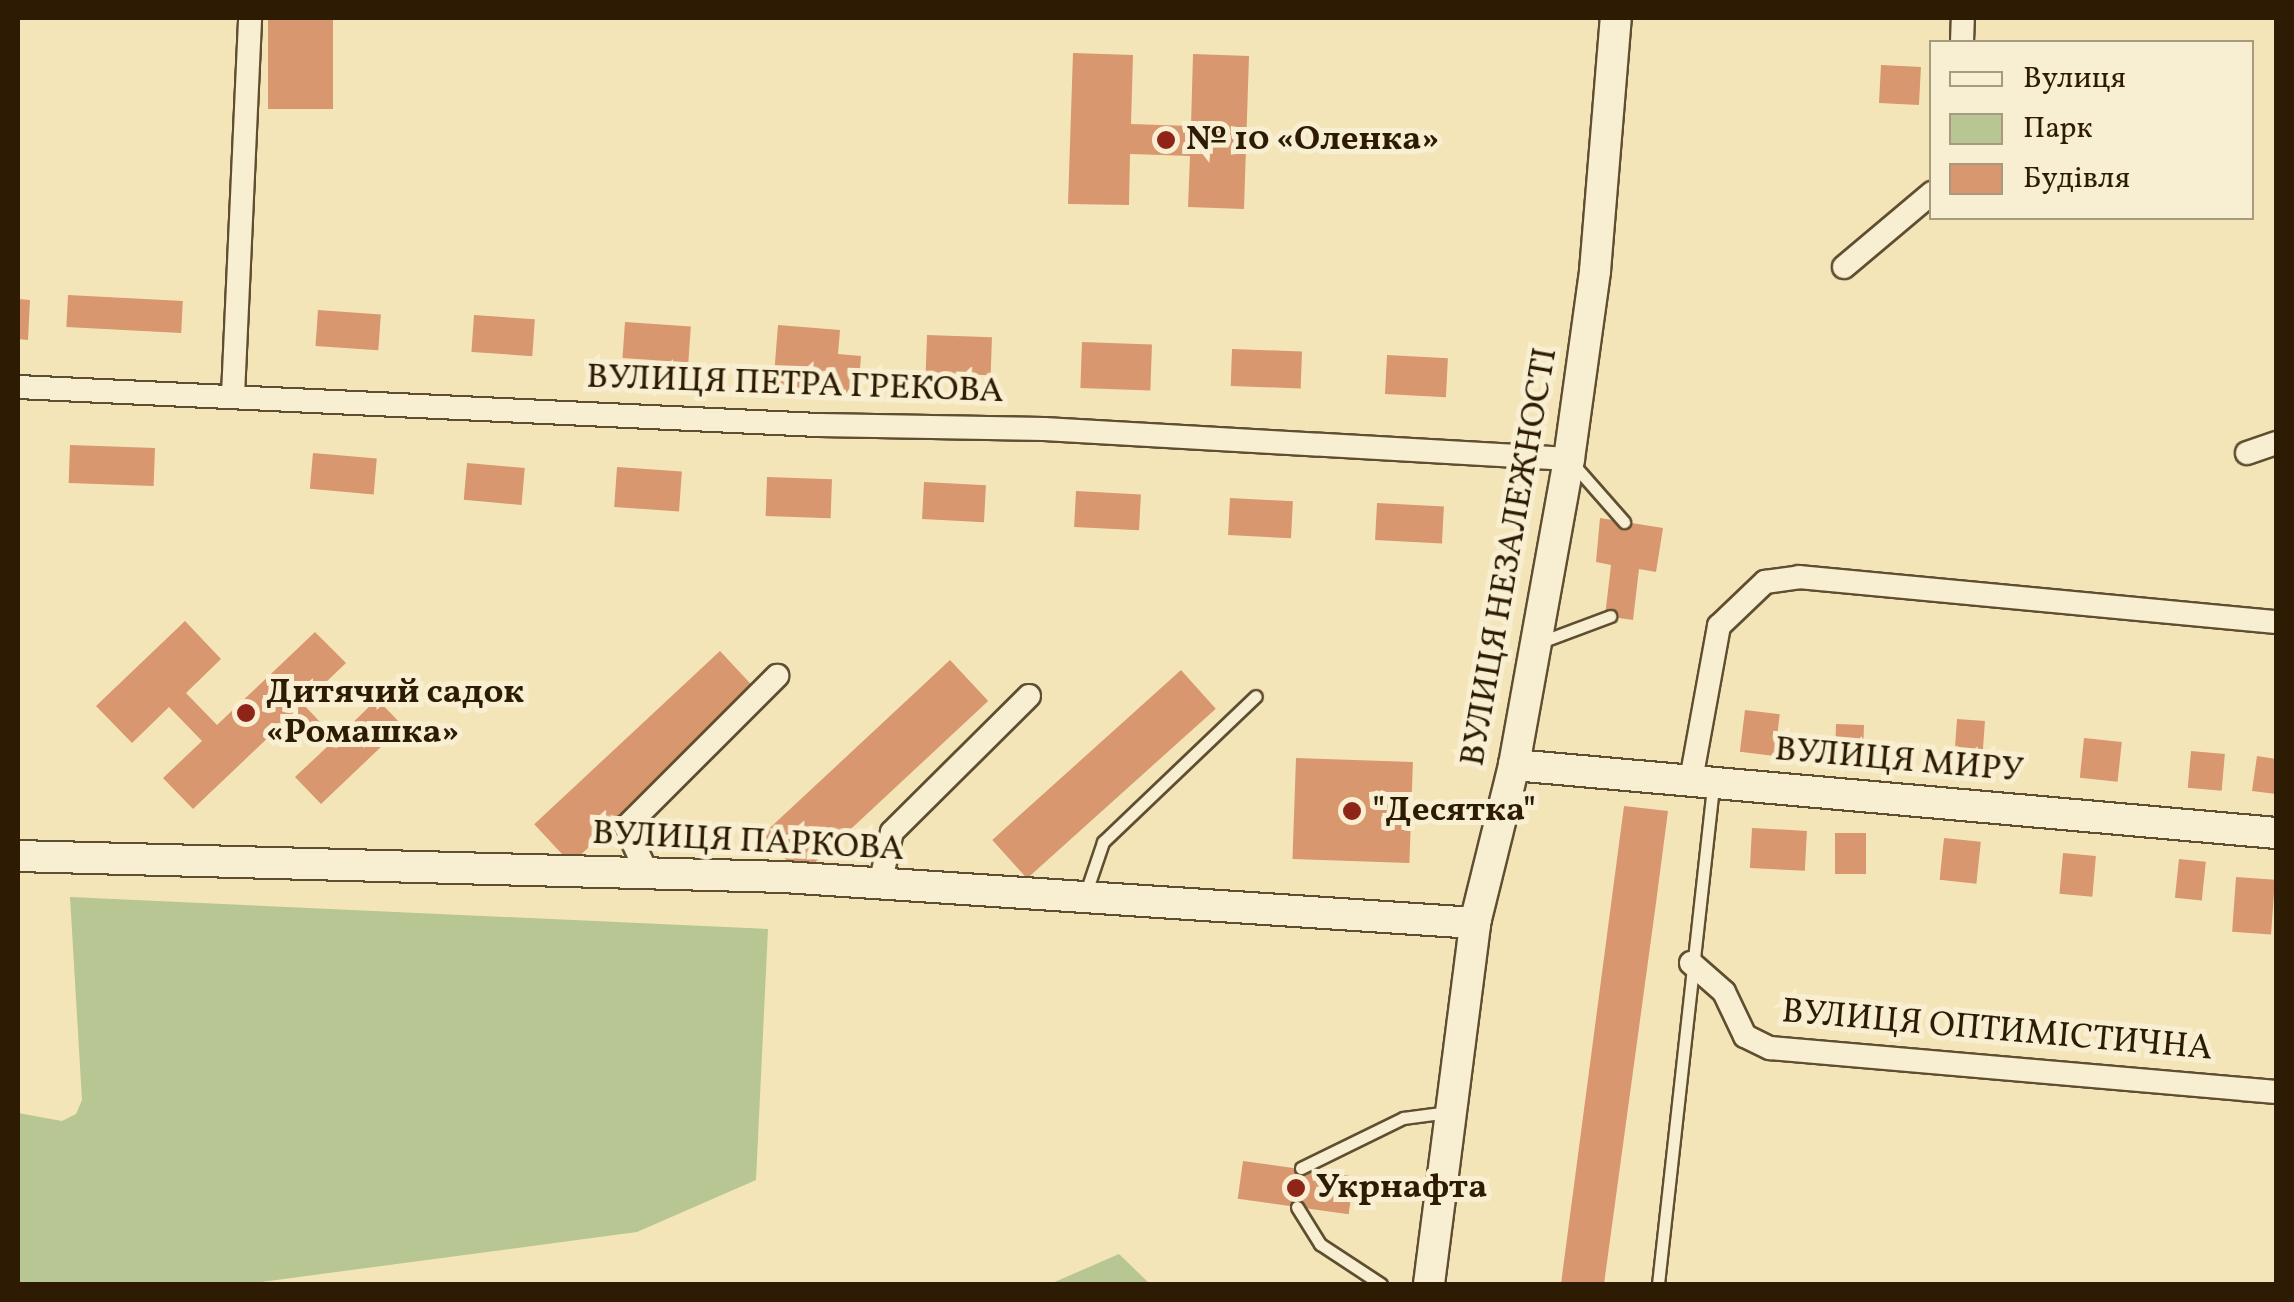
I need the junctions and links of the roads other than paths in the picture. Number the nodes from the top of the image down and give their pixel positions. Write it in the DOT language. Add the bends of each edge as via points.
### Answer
graph roads {
  1 [pos="250,18"];
  2 [pos="1616,18"];
  3 [pos="1929,196"];
  4 [pos="1844,267"];
  5 [pos="18,387"];
  6 [pos="233,395"];
  7 [pos="2276,443"];
  8 [pos="2247,453"];
  9 [pos="1569,459"];
  10 [pos="1624,522"];
  11 [pos="1610,616"];
  12 [pos="2276,622"];
  13 [pos="1537,643"];
  14 [pos="777,676"];
  15 [pos="1029,696"];
  16 [pos="1256,696"];
  17 [pos="1514,765"];
  18 [pos="1702,781"];
  19 [pos="2276,833"];
  20 [pos="18,856"];
  21 [pos="646,874"];
  22 [pos="880,884"];
  23 [pos="1084,899"];
  24 [pos="1475,923"];
  25 [pos="1692,963"];
  26 [pos="2276,1092"];
  27 [pos="1453,1111"];
  28 [pos="1301,1168"];
  29 [pos="1297,1207"];
  30 [pos="1381,1284"];
  31 [pos="1429,1284"];
  32 [pos="1658,1284"];
  1 -- 6 [label="street"];
  2 -- 9 [label="street, ВУЛИЦЯ НЕЗАЛЕЖНОСТІ" via="1595,271"];
  3 -- 4 [label="street"];
  5 -- 6 [label="street, ВУЛИЦЯ ПЕТРА ГРЕКОВА"];
  6 -- 9 [label="street, ВУЛИЦЯ ПЕТРА ГРЕКОВА"];
  7 -- 8 [label="street"];
  9 -- 10 [label="lane"];
  9 -- 13 [label="street, ВУЛИЦЯ НЕЗАЛЕЖНОСТІ"];
  11 -- 13 [label="lane"];
  12 -- 18 [label="street" via="1800,577 1765,582 1720,626"];
  13 -- 17 [label="street, ВУЛИЦЯ НЕЗАЛЕЖНОСТІ"];
  14 -- 21 [label="street" via="626,827"];
  15 -- 22 [label="street" via="892,832"];
  16 -- 23 [label="lane" via="1103,842"];
  17 -- 18 [label="street, ВУЛИЦЯ МИРУ"];
  17 -- 24 [label="street, ВУЛИЦЯ НЕЗАЛЕЖНОСТІ"];
  18 -- 19 [label="street, ВУЛИЦЯ МИРУ"];
  18 -- 25 [label="lane"];
  20 -- 21 [label="street, ВУЛИЦЯ ПАРКОВА"];
  21 -- 22 [label="street, ВУЛИЦЯ ПАРКОВА"];
  22 -- 23 [label="street, ВУЛИЦЯ ПАРКОВА"];
  23 -- 24 [label="street, ВУЛИЦЯ ПАРКОВА"];
  24 -- 27 [label="street, ВУЛИЦЯ НЕЗАЛЕЖНОСТІ"];
  25 -- 26 [label="street, ВУЛИЦЯ ОПТИМІСТИЧНА" via="1724,992 1745,1036 1770,1048"];
  25 -- 32 [label="lane"];
  27 -- 28 [label="lane" via="1403,1118"];
  27 -- 31 [label="street, ВУЛИЦЯ НЕЗАЛЕЖНОСТІ"];
  29 -- 30 [label="lane" via="1320,1244"];
}
